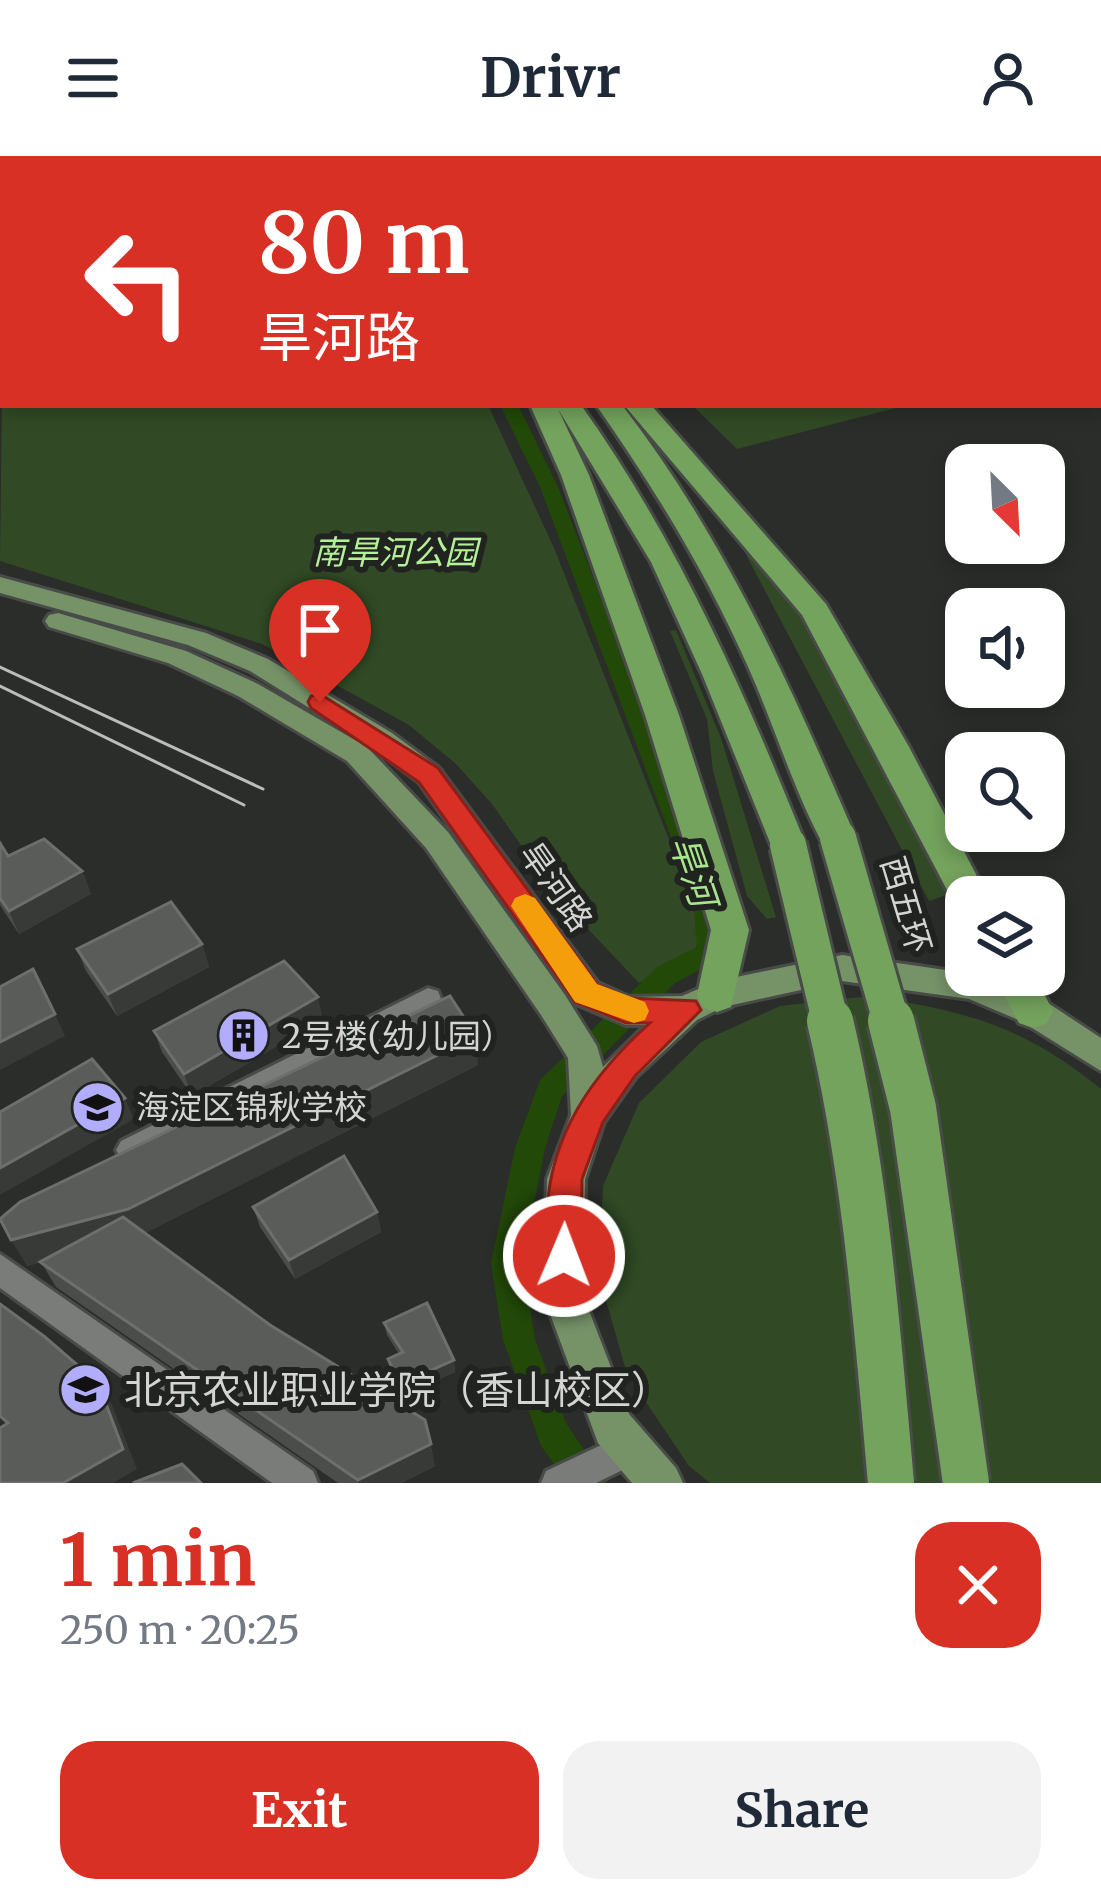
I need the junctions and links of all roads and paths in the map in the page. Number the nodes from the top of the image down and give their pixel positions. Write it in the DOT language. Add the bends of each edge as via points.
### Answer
graph roads {
  1 [pos="544,408"];
  2 [pos="570,408"];
  3 [pos="611,408"];
  4 [pos="640,408"];
  5 [pos="0,585"];
  6 [pos="0,606"];
  7 [pos="958,876"];
  8 [pos="1025,996"];
  9 [pos="428,999"];
  10 [pos="701,1003"];
  11 [pos="1033,1011"];
  12 [pos="1101,1056"];
  13 [pos="589,1115"];
  14 [pos="104,1165"];
  15 [pos="0,1269"];
  16 [pos="622,1454"];
  17 [pos="301,1483"];
  18 [pos="558,1483"];
  19 [pos="661,1483"];
  20 [pos="891,1483"];
  21 [pos="966,1483"];
  1 -- 10 [label="highway" via="630,628 730,930"];
  2 -- 20 [label="highway, bridge" via="650,533 718,666 788,845 850,1106"];
  3 -- 21 [label="highway, 西五环, bridge" via="763,658 838,838 913,1108"];
  4 -- 7 [label="highway" via="815,611"];
  5 -- 10 [label="main road, 旱河路" via="107,611 259,664 429,775 586,993 626,1011"];
  6 -- 13 [label="main road" via="177,657 357,754 437,840 553,1005 585,1056"];
  8 -- 11 [label="highway"];
  9 -- 14 [label="street"];
  10 -- 11 [label="main road, 旱河路" via="842,968 972,986"];
  10 -- 13 [label="main road" via="624,1066"];
  11 -- 12 [label="main road, 旱河路"];
  13 -- 16 [label="main road" via="566,1179 562,1294"];
  15 -- 17 [label="street"];
  16 -- 18 [label="street"];
  16 -- 19 [label="main road"];
}
